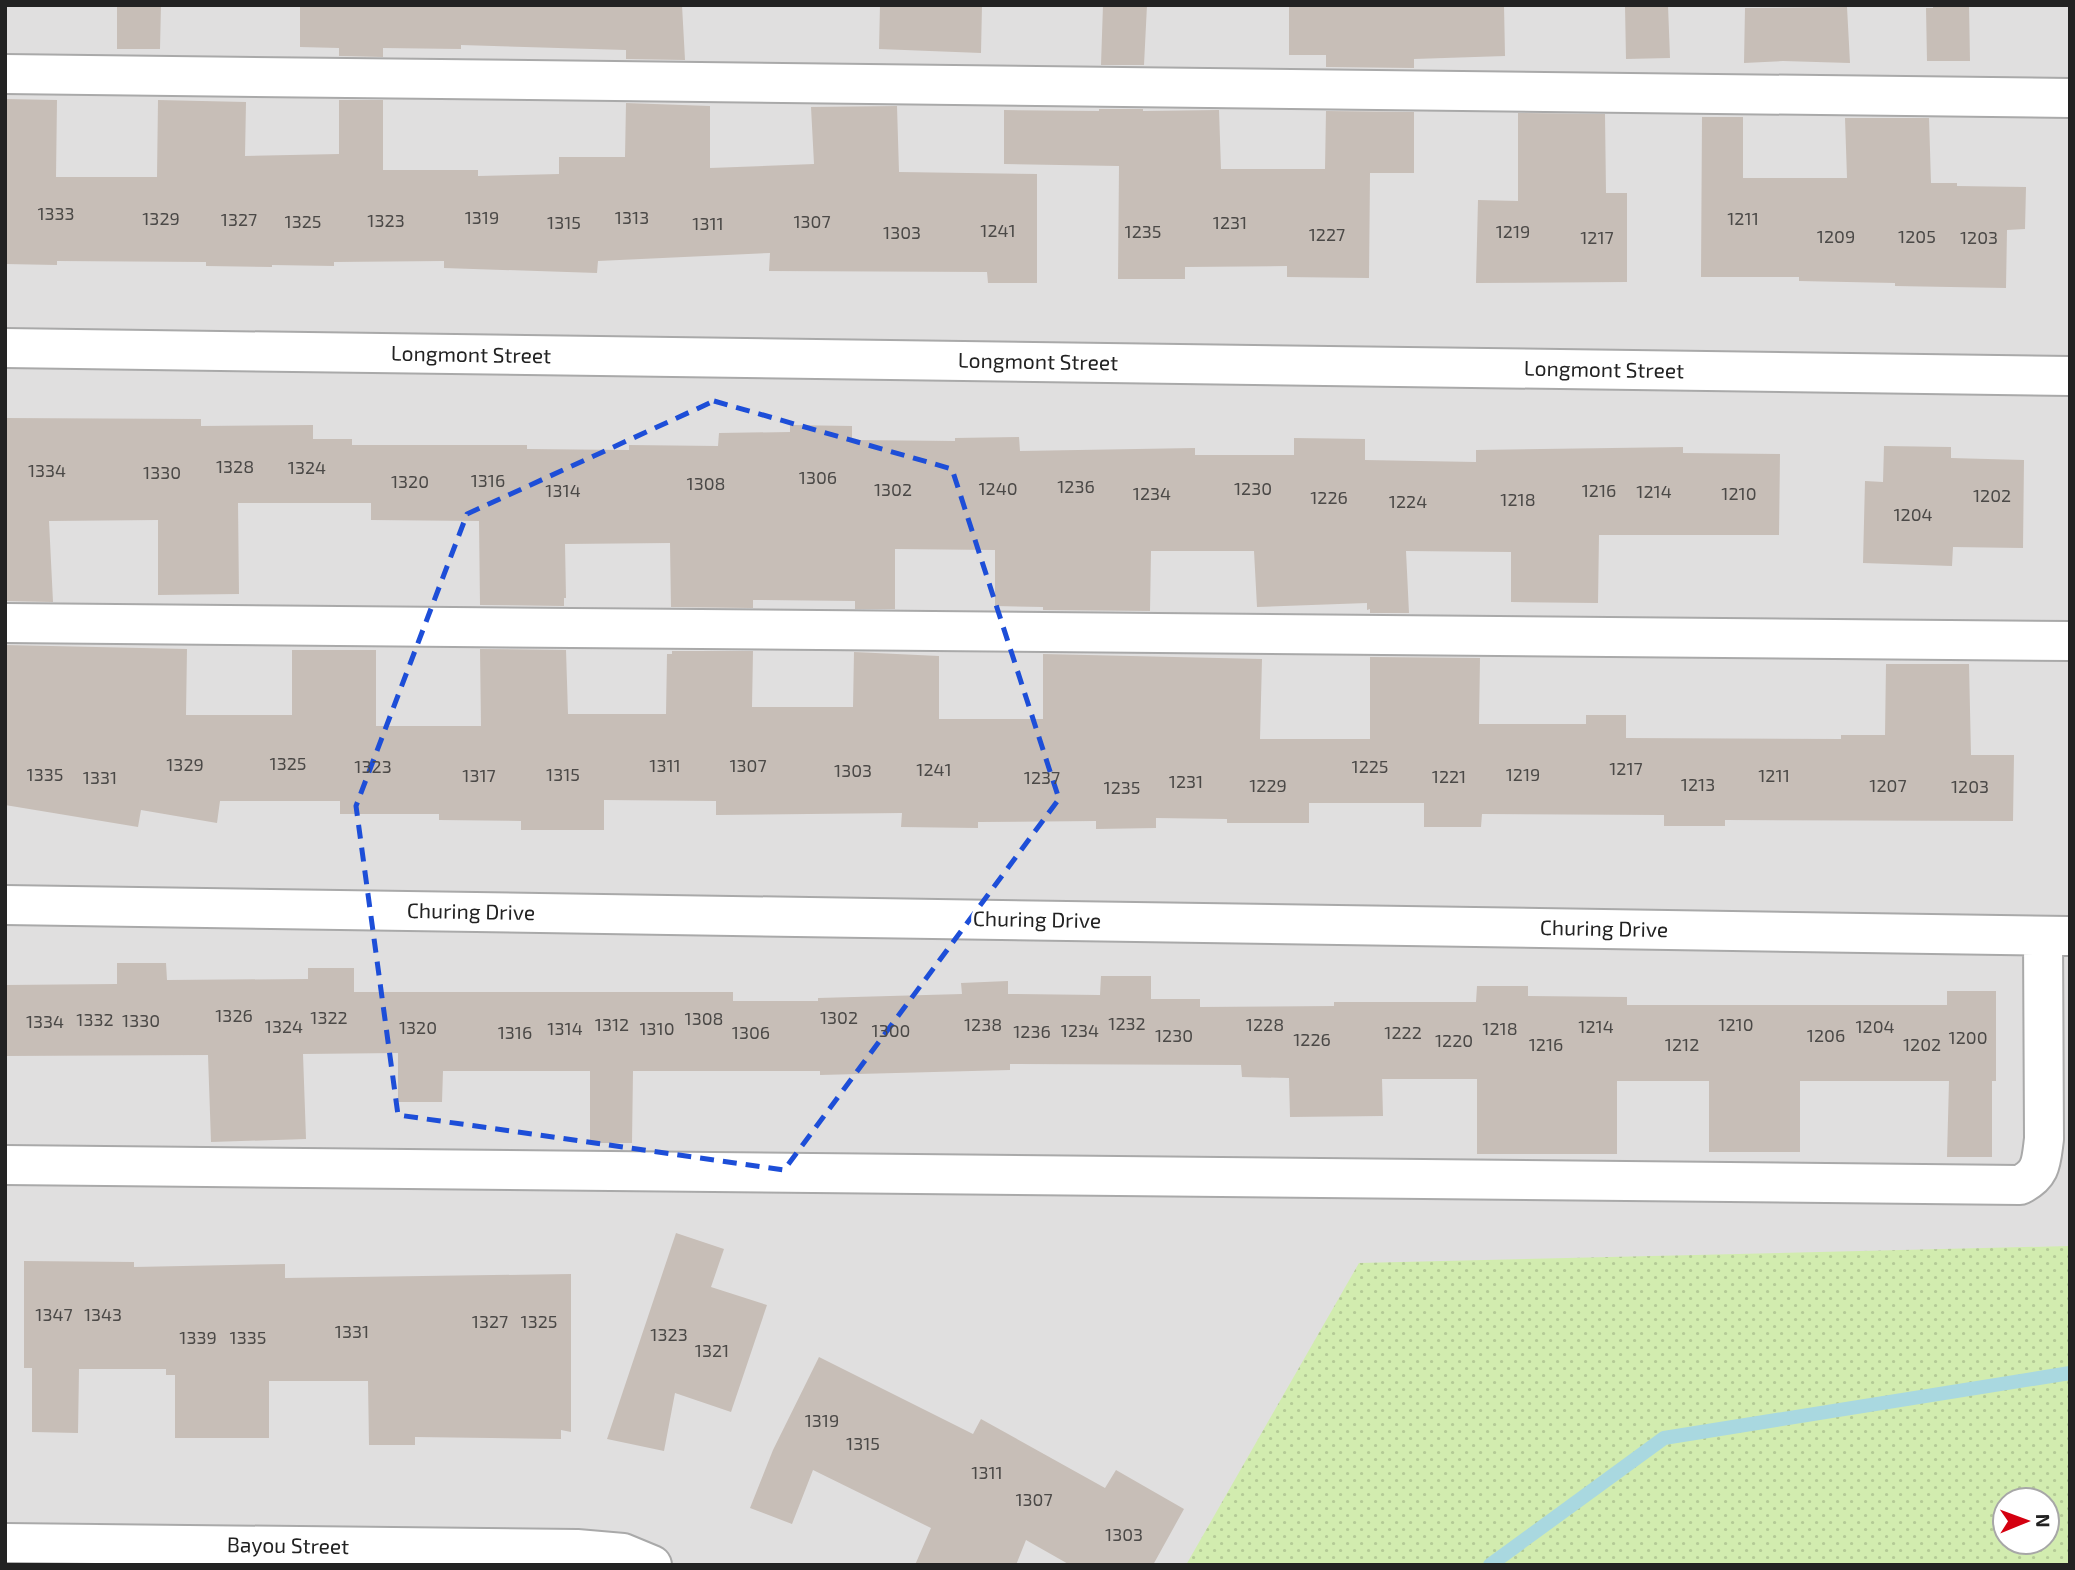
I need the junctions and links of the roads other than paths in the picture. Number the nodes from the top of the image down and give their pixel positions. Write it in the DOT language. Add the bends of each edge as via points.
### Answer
graph roads {
  1 [pos="5,74"];
  2 [pos="2070,98"];
  3 [pos="5,348"];
  4 [pos="2070,376"];
  5 [pos="5,623"];
  6 [pos="2070,641"];
  7 [pos="5,905"];
  8 [pos="2057,936"];
  9 [pos="5,1165"];
  10 [pos="5,1543"];
  11 [pos="652,1565"];
  1 -- 2 [label="street"];
  3 -- 4 [label="street, Longmont Street"];
  5 -- 6 [label="street"];
  7 -- 8 [label="street, Churing Drive"];
  8 -- 9 [label="street" via="2044,1139 2034,1178 2020,1185"];
  10 -- 11 [label="street, Bayou Street" via="577,1549 623,1553"];
}
